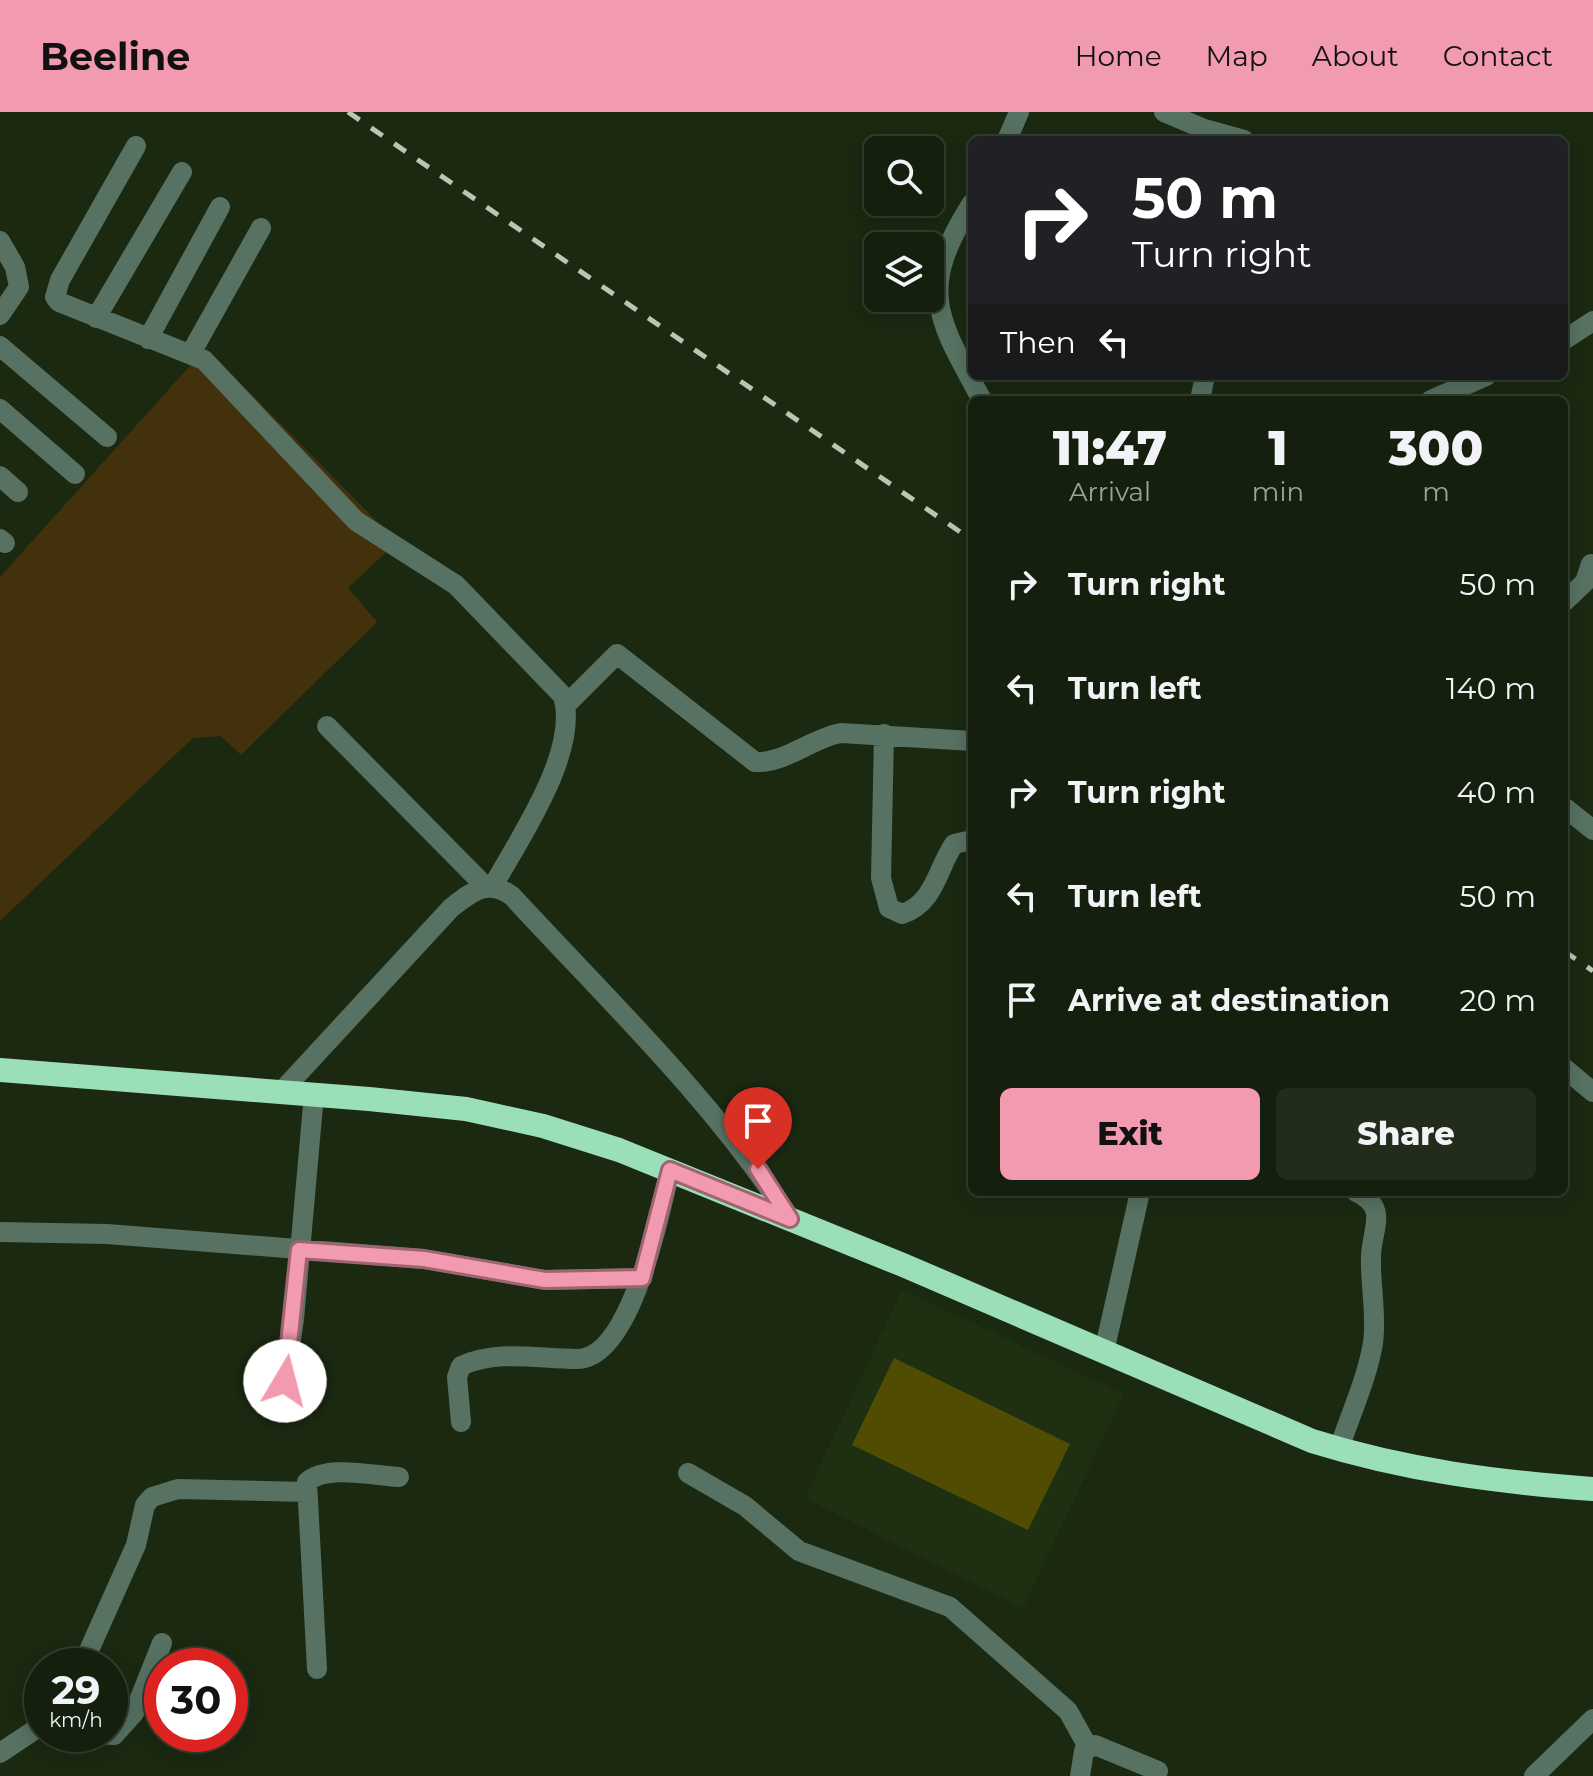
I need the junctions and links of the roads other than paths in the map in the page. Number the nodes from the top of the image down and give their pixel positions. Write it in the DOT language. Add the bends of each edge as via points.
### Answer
graph roads {
  1 [pos="1019,112"];
  2 [pos="1164,112"];
  3 [pos="1009,136"];
  4 [pos="1229,136"];
  5 [pos="136,146"];
  6 [pos="182,172"];
  7 [pos="220,207"];
  8 [pos="968,209"];
  9 [pos="261,228"];
  10 [pos="0,241"];
  11 [pos="19,287"];
  12 [pos="55,297"];
  13 [pos="0,315"];
  14 [pos="96,318"];
  15 [pos="1589,329"];
  16 [pos="1568,338"];
  17 [pos="148,339"];
  18 [pos="0,346"];
  19 [pos="191,353"];
  20 [pos="968,373"];
  21 [pos="1477,380"];
  22 [pos="1440,396"];
  23 [pos="0,409"];
  24 [pos="107,437"];
  25 [pos="75,474"];
  26 [pos="0,476"];
  27 [pos="18,492"];
  28 [pos="1591,564"];
  29 [pos="1568,598"];
  30 [pos="566,705"];
  31 [pos="327,726"];
  32 [pos="884,734"];
  33 [pos="968,741"];
  34 [pos="1578,810"];
  35 [pos="1593,830"];
  36 [pos="968,841"];
  37 [pos="489,886"];
  38 [pos="0,1070"];
  39 [pos="1568,1071"];
  40 [pos="281,1092"];
  41 [pos="1593,1092"];
  42 [pos="314,1094"];
  43 [pos="670,1170"];
  44 [pos="1139,1196"];
  45 [pos="1365,1196"];
  46 [pos="790,1219"];
  47 [pos="0,1232"];
  48 [pos="299,1250"];
  49 [pos="642,1278"];
  50 [pos="1104,1352"];
  51 [pos="282,1403"];
  52 [pos="461,1422"];
  53 [pos="1339,1449"];
  54 [pos="688,1473"];
  55 [pos="399,1477"];
  56 [pos="1593,1489"];
  57 [pos="306,1492"];
  58 [pos="162,1643"];
  59 [pos="90,1648"];
  60 [pos="317,1669"];
  61 [pos="1593,1719"];
  62 [pos="128,1723"];
  63 [pos="24,1737"];
  64 [pos="1088,1747"];
  65 [pos="0,1753"];
  66 [pos="1158,1771"];
  67 [pos="1080,1776"];
  68 [pos="1534,1776"];
  1 -- 3 [label="street"];
  2 -- 4 [label="street"];
  5 -- 12 [label="street"];
  6 -- 14 [label="street"];
  7 -- 17 [label="street"];
  8 -- 20 [label="street" via="948,241 938,288 949,337"];
  9 -- 19 [label="street"];
  10 -- 11 [label="street"];
  11 -- 12 [label="street"];
  11 -- 13 [label="street"];
  12 -- 14 [label="street"];
  14 -- 17 [label="street"];
  15 -- 16 [label="street"];
  17 -- 19 [label="street"];
  18 -- 24 [label="street"];
  19 -- 30 [label="street" via="226,381 356,521 466,594 554,683"];
  21 -- 22 [label="street"];
  23 -- 25 [label="street"];
  26 -- 27 [label="street"];
  28 -- 29 [label="street" via="1585,582"];
  30 -- 32 [label="street" via="617,654 755,762 775,759 824,736"];
  30 -- 37 [label="street" via="560,749 549,779"];
  31 -- 37 [label="street"];
  32 -- 33 [label="street"];
  32 -- 36 [label="street" via="881,878 889,908 902,914 917,906 939,879 954,844"];
  34 -- 35 [label="street"];
  37 -- 40 [label="street" via="451,908"];
  37 -- 46 [label="street" via="512,896 696,1096 745,1152"];
  38 -- 40 [label="highway"];
  39 -- 41 [label="street"];
  40 -- 42 [label="highway"];
  42 -- 43 [label="highway" via="466,1109 543,1126"];
  42 -- 48 [label="street"];
  43 -- 46 [label="highway"];
  43 -- 49 [label="street"];
  44 -- 50 [label="street"];
  45 -- 53 [label="street" via="1376,1210 1371,1256 1374,1326 1369,1360"];
  46 -- 50 [label="highway"];
  47 -- 48 [label="street" via="107,1234"];
  48 -- 49 [label="street" via="424,1259 545,1280"];
  48 -- 51 [label="street"];
  49 -- 52 [label="street" via="606,1346 594,1356 527,1354 461,1366"];
  50 -- 53 [label="highway"];
  53 -- 56 [label="highway" via="1438,1474"];
  54 -- 64 [label="street" via="745,1506 799,1551 950,1607 1068,1711"];
  55 -- 57 [label="street" via="321,1475 307,1482"];
  57 -- 59 [label="street" via="178,1489 152,1497"];
  57 -- 60 [label="street"];
  58 -- 62 [label="street"];
  61 -- 68 [label="street"];
  63 -- 65 [label="street"];
  64 -- 66 [label="street" via="1103,1746"];
  64 -- 67 [label="street"];
}
